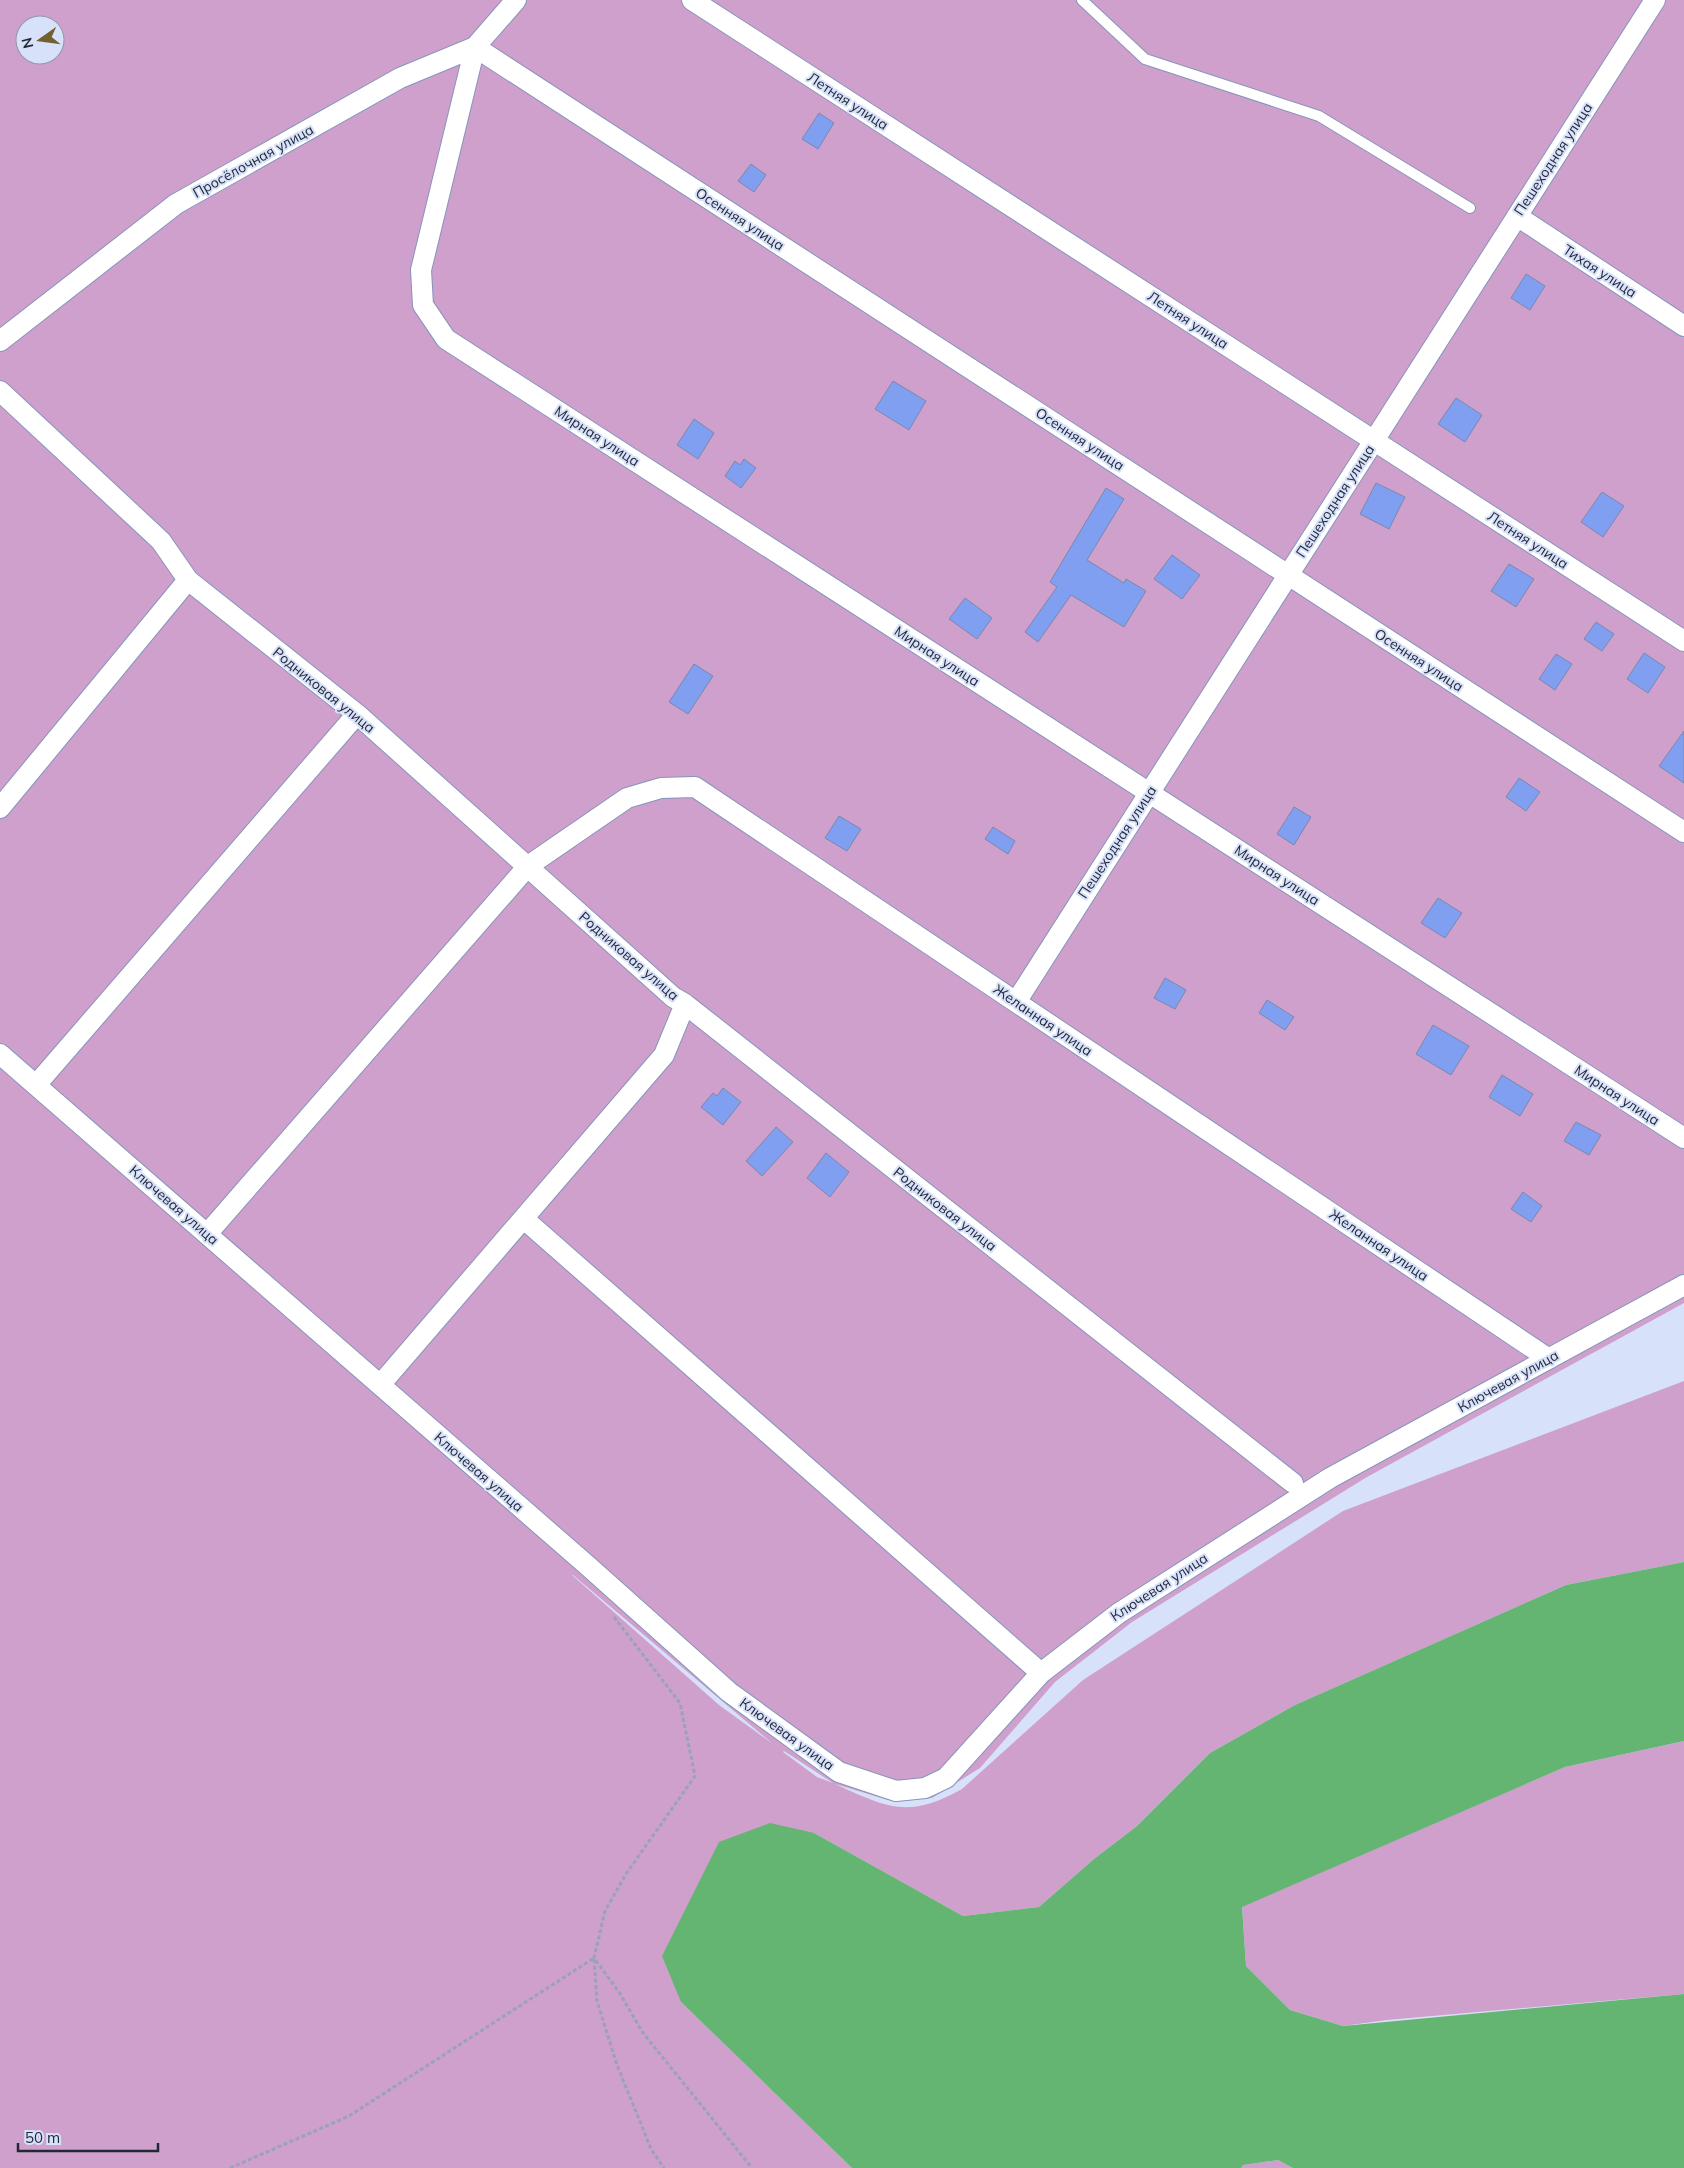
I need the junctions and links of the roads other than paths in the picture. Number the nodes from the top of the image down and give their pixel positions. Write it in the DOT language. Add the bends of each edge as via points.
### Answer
graph roads {
  1 [pos="516,0"];
  2 [pos="692,0"];
  3 [pos="1082,0"];
  4 [pos="1655,0"];
  5 [pos="475,47"];
  6 [pos="1470,208"];
  7 [pos="1517,216"];
  8 [pos="1684,326"];
  9 [pos="0,341"];
  10 [pos="0,391"];
  11 [pos="1374,440"];
  12 [pos="1288,575"];
  13 [pos="188,580"];
  14 [pos="1684,641"];
  15 [pos="357,714"];
  16 [pos="1149,793"];
  17 [pos="0,808"];
  18 [pos="1684,832"];
  19 [pos="528,866"];
  20 [pos="1016,1002"];
  21 [pos="685,1004"];
  22 [pos="0,1054"];
  23 [pos="36,1085"];
  24 [pos="1684,1138"];
  25 [pos="524,1219"];
  26 [pos="207,1234"];
  27 [pos="1684,1285"];
  28 [pos="1548,1359"];
  29 [pos="380,1385"];
  30 [pos="1293,1483"];
  31 [pos="1041,1673"];
  1 -- 5 [label="street, Просёлочная улица"];
  2 -- 11 [label="street, Летняя улица"];
  3 -- 6 [label="lane" via="1145,60 1320,116"];
  4 -- 7 [label="street, Пешеходная улица"];
  5 -- 9 [label="street, Просёлочная улица" via="400,78 176,204"];
  5 -- 12 [label="street, Осенняя улица"];
  5 -- 16 [label="street, Мирная улица" via="421,270 423,306 446,339"];
  7 -- 8 [label="street, Тихая улица"];
  7 -- 11 [label="street, Пешеходная улица"];
  10 -- 13 [label="street, Родниковая улица" via="161,541"];
  11 -- 12 [label="street, Пешеходная улица"];
  11 -- 14 [label="street, Летняя улица"];
  12 -- 16 [label="street, Пешеходная улица"];
  12 -- 18 [label="street, Осенняя улица"];
  13 -- 15 [label="street, Родниковая улица"];
  13 -- 17 [label="street"];
  15 -- 19 [label="street, Родниковая улица"];
  15 -- 23 [label="street"];
  16 -- 20 [label="street, Пешеходная улица"];
  16 -- 24 [label="street, Мирная улица"];
  19 -- 20 [label="street, Желанная улица" via="627,798 661,788 695,787"];
  19 -- 21 [label="street, Родниковая улица" via="673,997"];
  19 -- 26 [label="street, Желанная улица"];
  20 -- 28 [label="street, Желанная улица"];
  21 -- 25 [label="street" via="664,1055"];
  21 -- 30 [label="street, Родниковая улица"];
  22 -- 23 [label="street, Ключевая улица"];
  23 -- 26 [label="street, Ключевая улица"];
  25 -- 29 [label="street"];
  25 -- 31 [label="street"];
  26 -- 29 [label="street, Ключевая улица"];
  27 -- 28 [label="street, Ключевая улица"];
  28 -- 31 [label="street, Ключевая улица" via="1330,1478 1119,1612"];
  29 -- 31 [label="street, Ключевая улица" via="729,1692 839,1772 896,1791 925,1788 946,1778"];
}
